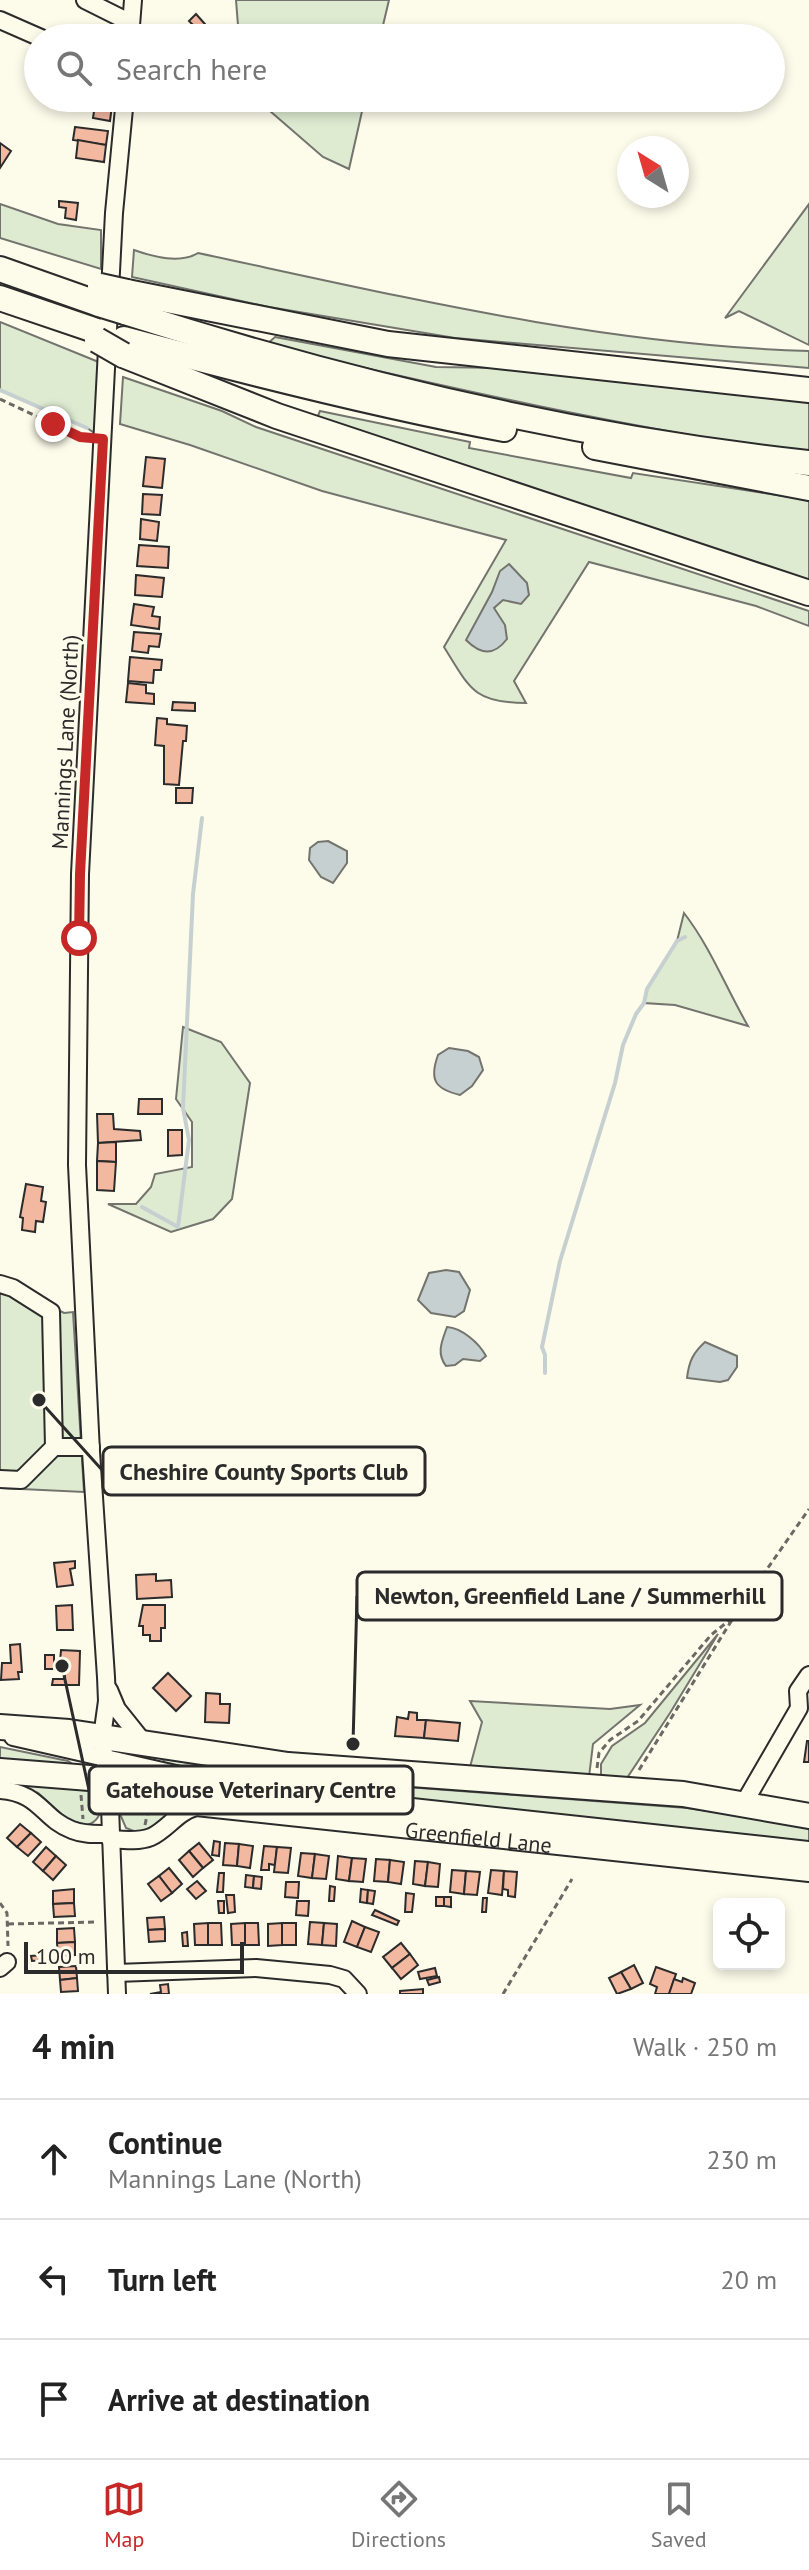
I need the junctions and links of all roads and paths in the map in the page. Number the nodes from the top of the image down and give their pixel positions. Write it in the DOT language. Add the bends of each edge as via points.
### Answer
graph roads {
  1 [pos="85,0"];
  2 [pos="133,0"];
  3 [pos="0,20"];
  4 [pos="122,24"];
  5 [pos="131,24"];
  6 [pos="24,31"];
  7 [pos="124,112"];
  8 [pos="0,269"];
  9 [pos="0,298"];
  10 [pos="126,302"];
  11 [pos="123,347"];
  12 [pos="809,390"];
  13 [pos="0,399"];
  14 [pos="103,439"];
  15 [pos="809,463"];
  16 [pos="809,488"];
  17 [pos="809,593"];
  18 [pos="0,1284"];
  19 [pos="54,1447"];
  20 [pos="91,1447"];
  21 [pos="0,1479"];
  22 [pos="809,1509"];
  23 [pos="735,1615"];
  24 [pos="809,1675"];
  25 [pos="106,1677"];
  26 [pos="804,1709"];
  27 [pos="0,1727"];
  28 [pos="0,1734"];
  29 [pos="146,1745"];
  30 [pos="105,1758"];
  31 [pos="0,1771"];
  32 [pos="635,1776"];
  33 [pos="153,1783"];
  34 [pos="593,1787"];
  35 [pos="0,1790"];
  36 [pos="272,1797"];
  37 [pos="744,1803"];
  38 [pos="809,1816"];
  39 [pos="110,1837"];
  40 [pos="141,1840"];
  41 [pos="809,1854"];
  42 [pos="809,1873"];
  43 [pos="572,1879"];
  44 [pos="0,1903"];
  45 [pos="114,1922"];
  46 [pos="8,1924"];
  47 [pos="3,1965"];
  48 [pos="116,1973"];
  49 [pos="117,1994"];
  50 [pos="358,1994"];
  51 [pos="503,1994"];
  1 -- 4 [label="street"];
  2 -- 5 [label="street"];
  3 -- 6 [label="street"];
  7 -- 14 [label="street, Mannings Lane (North)"];
  8 -- 10 [label="highway, bridge"];
  9 -- 11 [label="highway"];
  10 -- 12 [label="highway" via="388,344"];
  10 -- 15 [label="highway" via="316,370 635,437"];
  11 -- 16 [label="highway" via="429,415"];
  11 -- 17 [label="highway" via="292,421"];
  13 -- 14 [label="path" via="80,437"];
  14 -- 20 [label="street, Mannings Lane (North)" via="80,874 77,1165"];
  18 -- 19 [label="street" via="51,1312"];
  19 -- 20 [label="street"];
  19 -- 21 [label="street" via="21,1480"];
  20 -- 25 [label="street, Mannings Lane (North)"];
  22 -- 23 [label="path"];
  23 -- 32 [label="path"];
  23 -- 34 [label="path" via="711,1635 638,1721 599,1753"];
  24 -- 26 [label="street" via="798,1691"];
  25 -- 29 [label="street, Mannings Lane (North)" via="117,1709"];
  25 -- 30 [label="street, Mannings Lane (North)"];
  26 -- 37 [label="street"];
  27 -- 30 [label="highway" via="69,1732"];
  28 -- 30 [label="street"];
  29 -- 30 [label="highway"];
  29 -- 34 [label="highway" via="288,1765"];
  30 -- 31 [label="highway"];
  30 -- 33 [label="highway, Greenfield Lane"];
  30 -- 36 [label="street"];
  30 -- 39 [label="street, Mannings Lane (North)"];
  33 -- 36 [label="highway, Greenfield Lane"];
  33 -- 40 [label="path"];
  34 -- 37 [label="highway"];
  35 -- 39 [label="street" via="25,1794 69,1829"];
  36 -- 41 [label="highway, Greenfield Lane"];
  37 -- 38 [label="highway"];
  39 -- 40 [label="street"];
  39 -- 45 [label="street, Mannings Lane (North)"];
  40 -- 42 [label="street, Greenfield Lane" via="196,1807"];
  43 -- 51 [label="path"];
  44 -- 46 [label="path"];
  45 -- 46 [label="path"];
  45 -- 48 [label="street, Mannings Lane (North)"];
  46 -- 47 [label="path"];
  48 -- 49 [label="street, Mannings Lane (North)"];
  48 -- 50 [label="street" via="256,1968 330,1975 344,1979"];
}
